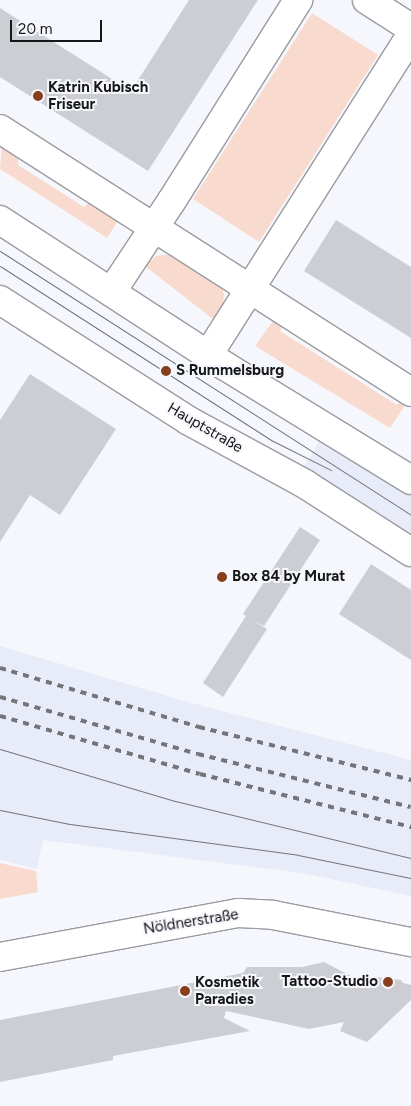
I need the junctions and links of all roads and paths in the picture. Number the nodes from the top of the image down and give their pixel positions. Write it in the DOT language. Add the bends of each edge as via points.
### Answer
graph roads {
  1 [pos="298,0"];
  2 [pos="367,0"];
  3 [pos="411,28"];
  4 [pos="411,36"];
  5 [pos="0,129"];
  6 [pos="0,220"];
  7 [pos="155,228"];
  8 [pos="112,291"];
  9 [pos="251,291"];
  10 [pos="0,300"];
  11 [pos="208,355"];
  12 [pos="411,392"];
  13 [pos="411,480"];
  14 [pos="411,552"];
  15 [pos="411,942"];
  16 [pos="0,957"];
  1 -- 7 [label="street"];
  2 -- 3 [label="street"];
  4 -- 9 [label="street"];
  5 -- 7 [label="street"];
  6 -- 8 [label="street"];
  7 -- 8 [label="street"];
  7 -- 9 [label="street"];
  8 -- 11 [label="street"];
  9 -- 11 [label="street"];
  9 -- 12 [label="street"];
  10 -- 14 [label="street, Hauptstraße" via="189,421 305,484"];
  11 -- 13 [label="street"];
  15 -- 16 [label="street, Nöldnerstraße" via="273,915 238,913"];
}
